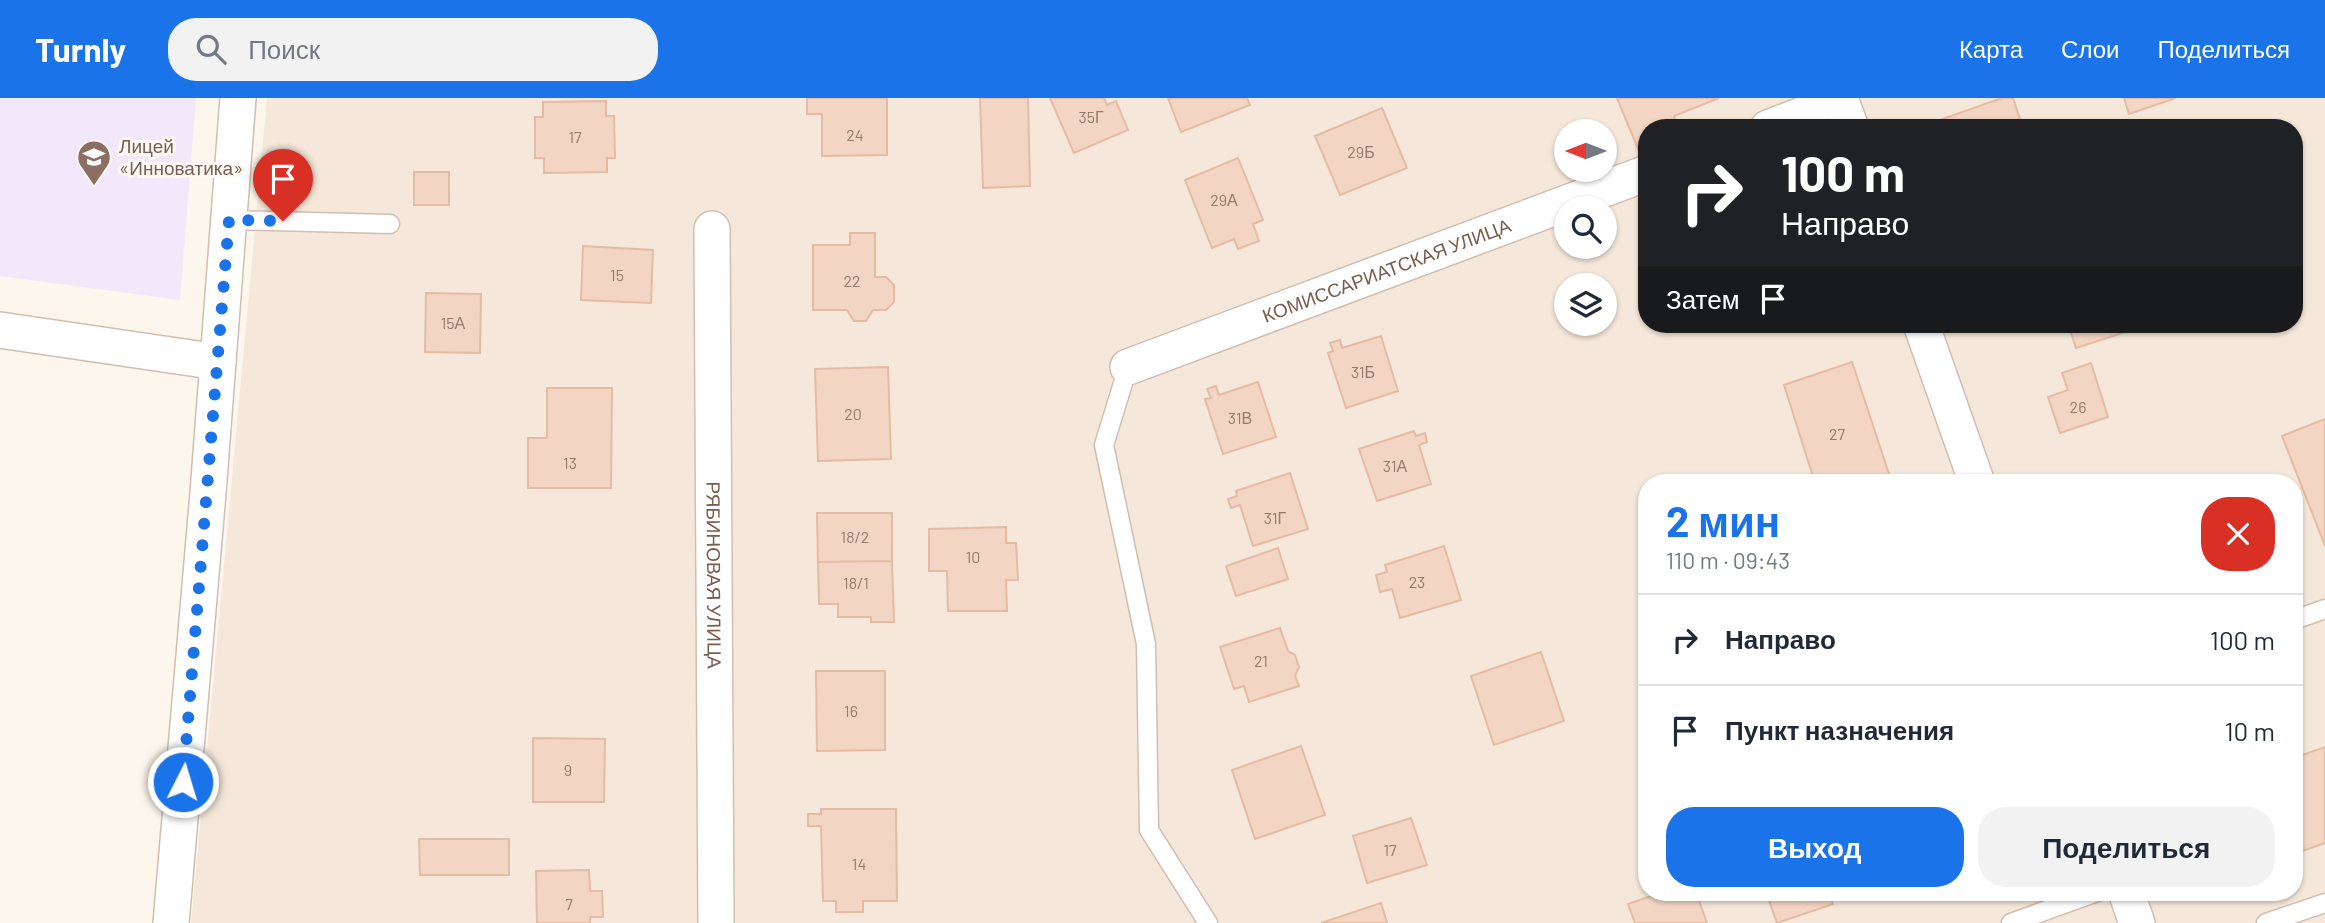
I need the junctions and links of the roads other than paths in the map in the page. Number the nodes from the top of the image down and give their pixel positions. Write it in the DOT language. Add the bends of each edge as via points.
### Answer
graph roads {
  1 [pos="239,98"];
  2 [pos="1823,98"];
  3 [pos="1840,98"];
  4 [pos="1791,119"];
  5 [pos="1848,119"];
  6 [pos="1638,176"];
  7 [pos="229,220"];
  8 [pos="390,224"];
  9 [pos="712,229"];
  10 [pos="0,330"];
  11 [pos="1924,333"];
  12 [pos="218,362"];
  13 [pos="1128,367"];
  14 [pos="1974,474"];
  15 [pos="2325,609"];
  16 [pos="2303,617"];
  17 [pos="2072,901"];
  18 [pos="2129,901"];
  19 [pos="2325,903"];
  20 [pos="171,923"];
  21 [pos="716,923"];
  22 [pos="1208,923"];
  23 [pos="2011,923"];
  24 [pos="2137,923"];
  25 [pos="2266,923"];
  1 -- 7 [label="street"];
  2 -- 4 [label="street" via="1812,111"];
  3 -- 5 [label="street"];
  6 -- 13 [label="street, КОМИССАРИАТСКАЯ УЛИЦА"];
  7 -- 8 [label="lane"];
  7 -- 12 [label="street"];
  9 -- 21 [label="street, РЯБИНОВАЯ УЛИЦА"];
  10 -- 12 [label="street"];
  11 -- 14 [label="street"];
  12 -- 20 [label="street"];
  13 -- 22 [label="lane" via="1104,445 1146,644 1149,830"];
  15 -- 16 [label="lane"];
  17 -- 23 [label="lane"];
  18 -- 24 [label="street"];
  19 -- 25 [label="lane"];
}
